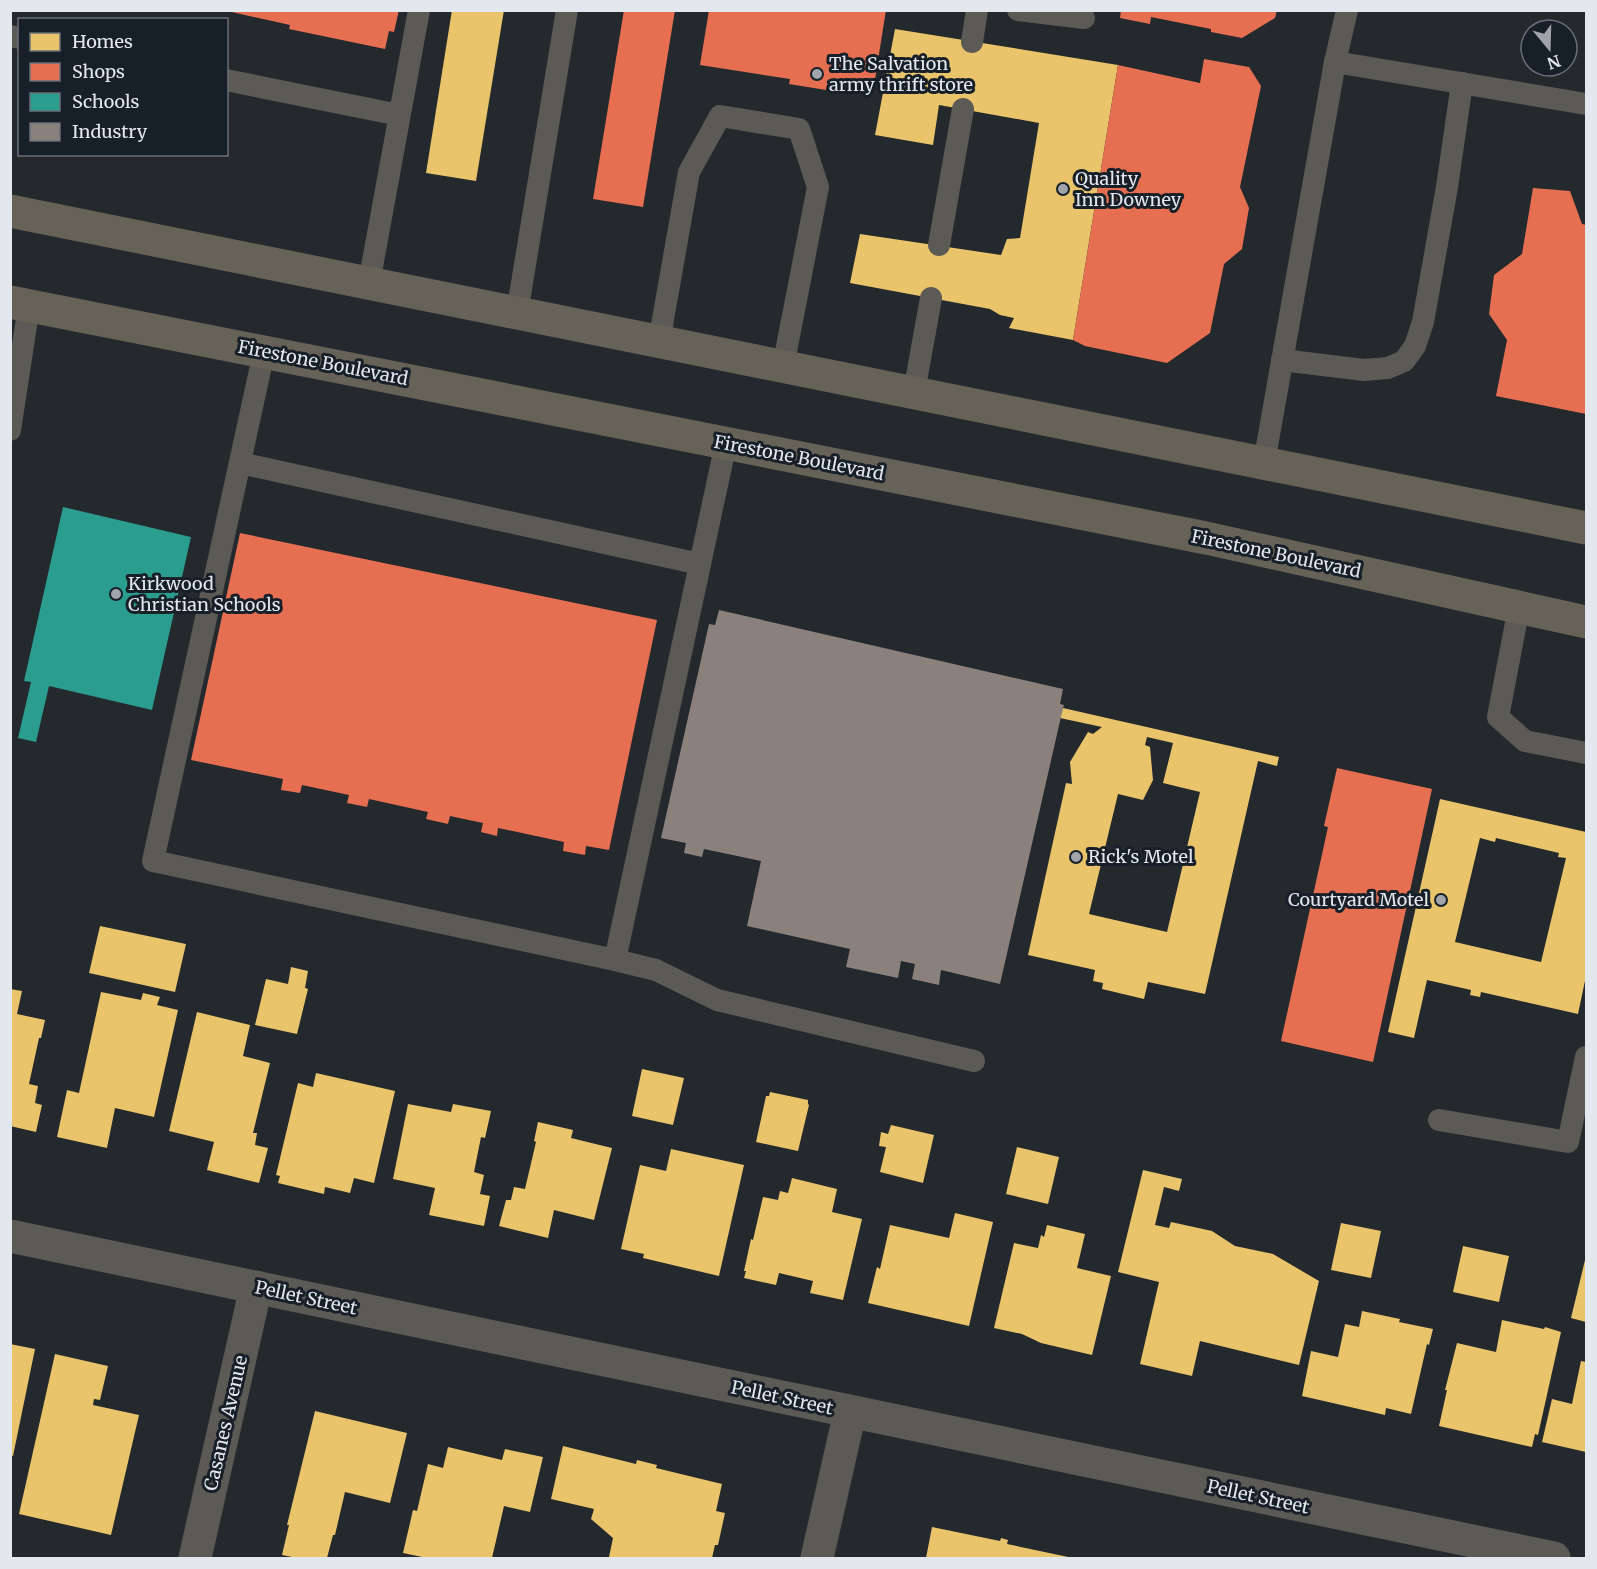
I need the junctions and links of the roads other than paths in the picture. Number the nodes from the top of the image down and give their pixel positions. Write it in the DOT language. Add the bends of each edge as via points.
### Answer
graph roads {
  1 [pos="419,10"];
  2 [pos="567,10"];
  3 [pos="977,10"];
  4 [pos="1018,10"];
  5 [pos="1347,10"];
  6 [pos="1084,18"];
  7 [pos="972,42"];
  8 [pos="1335,62"];
  9 [pos="228,80"];
  10 [pos="1462,83"];
  11 [pos="1587,104"];
  12 [pos="963,109"];
  13 [pos="399,115"];
  14 [pos="10,211"];
  15 [pos="939,245"];
  16 [pos="369,283"];
  17 [pos="931,298"];
  18 [pos="20,304"];
  19 [pos="517,313"];
  20 [pos="659,342"];
  21 [pos="264,352"];
  22 [pos="1282,360"];
  23 [pos="783,367"];
  24 [pos="914,393"];
  25 [pos="10,430"];
  26 [pos="726,443"];
  27 [pos="240,463"];
  28 [pos="1264,463"];
  29 [pos="1587,528"];
  30 [pos="700,564"];
  31 [pos="1519,607"];
  32 [pos="1587,622"];
  33 [pos="1587,753"];
  34 [pos="615,960"];
  35 [pos="1587,1058"];
  36 [pos="974,1061"];
  37 [pos="1439,1120"];
  38 [pos="10,1236"];
  39 [pos="256,1287"];
  40 [pos="850,1412"];
  41 [pos="1437,1546"];
  42 [pos="195,1558"];
  43 [pos="817,1558"];
  44 [pos="1554,1558"];
  1 -- 13 [label="lane"];
  2 -- 19 [label="lane"];
  3 -- 7 [label="lane"];
  4 -- 6 [label="lane"];
  5 -- 8 [label="lane"];
  8 -- 10 [label="lane"];
  8 -- 22 [label="lane"];
  9 -- 13 [label="lane"];
  10 -- 11 [label="lane"];
  10 -- 22 [label="lane" via="1423,322 1415,346 1404,361 1388,368 1364,370"];
  12 -- 15 [label="lane"];
  13 -- 16 [label="lane"];
  14 -- 16 [label="main road"];
  16 -- 19 [label="main road"];
  17 -- 24 [label="lane"];
  18 -- 21 [label="main road, Firestone Boulevard"];
  18 -- 25 [label="lane"];
  19 -- 20 [label="main road"];
  20 -- 23 [label="main road"];
  20 -- 23 [label="lane" via="689,172 720,116 799,129 818,187"];
  21 -- 26 [label="main road, Firestone Boulevard"];
  21 -- 27 [label="lane"];
  22 -- 28 [label="lane"];
  23 -- 24 [label="main road"];
  24 -- 28 [label="main road"];
  26 -- 30 [label="lane"];
  26 -- 31 [label="main road, Firestone Boulevard" via="1206,538"];
  27 -- 30 [label="lane"];
  27 -- 34 [label="lane" via="153,861"];
  28 -- 29 [label="main road"];
  30 -- 34 [label="lane"];
  31 -- 32 [label="main road, Firestone Boulevard"];
  31 -- 33 [label="lane" via="1498,717 1525,741"];
  34 -- 36 [label="lane" via="656,970 717,1000"];
  35 -- 37 [label="lane" via="1568,1142"];
  38 -- 39 [label="street, Pellet Street"];
  39 -- 40 [label="street, Pellet Street"];
  39 -- 42 [label="street, Casanes Avenue"];
  40 -- 41 [label="street, Pellet Street"];
  40 -- 43 [label="street"];
  41 -- 44 [label="street, Pellet Street"];
}
